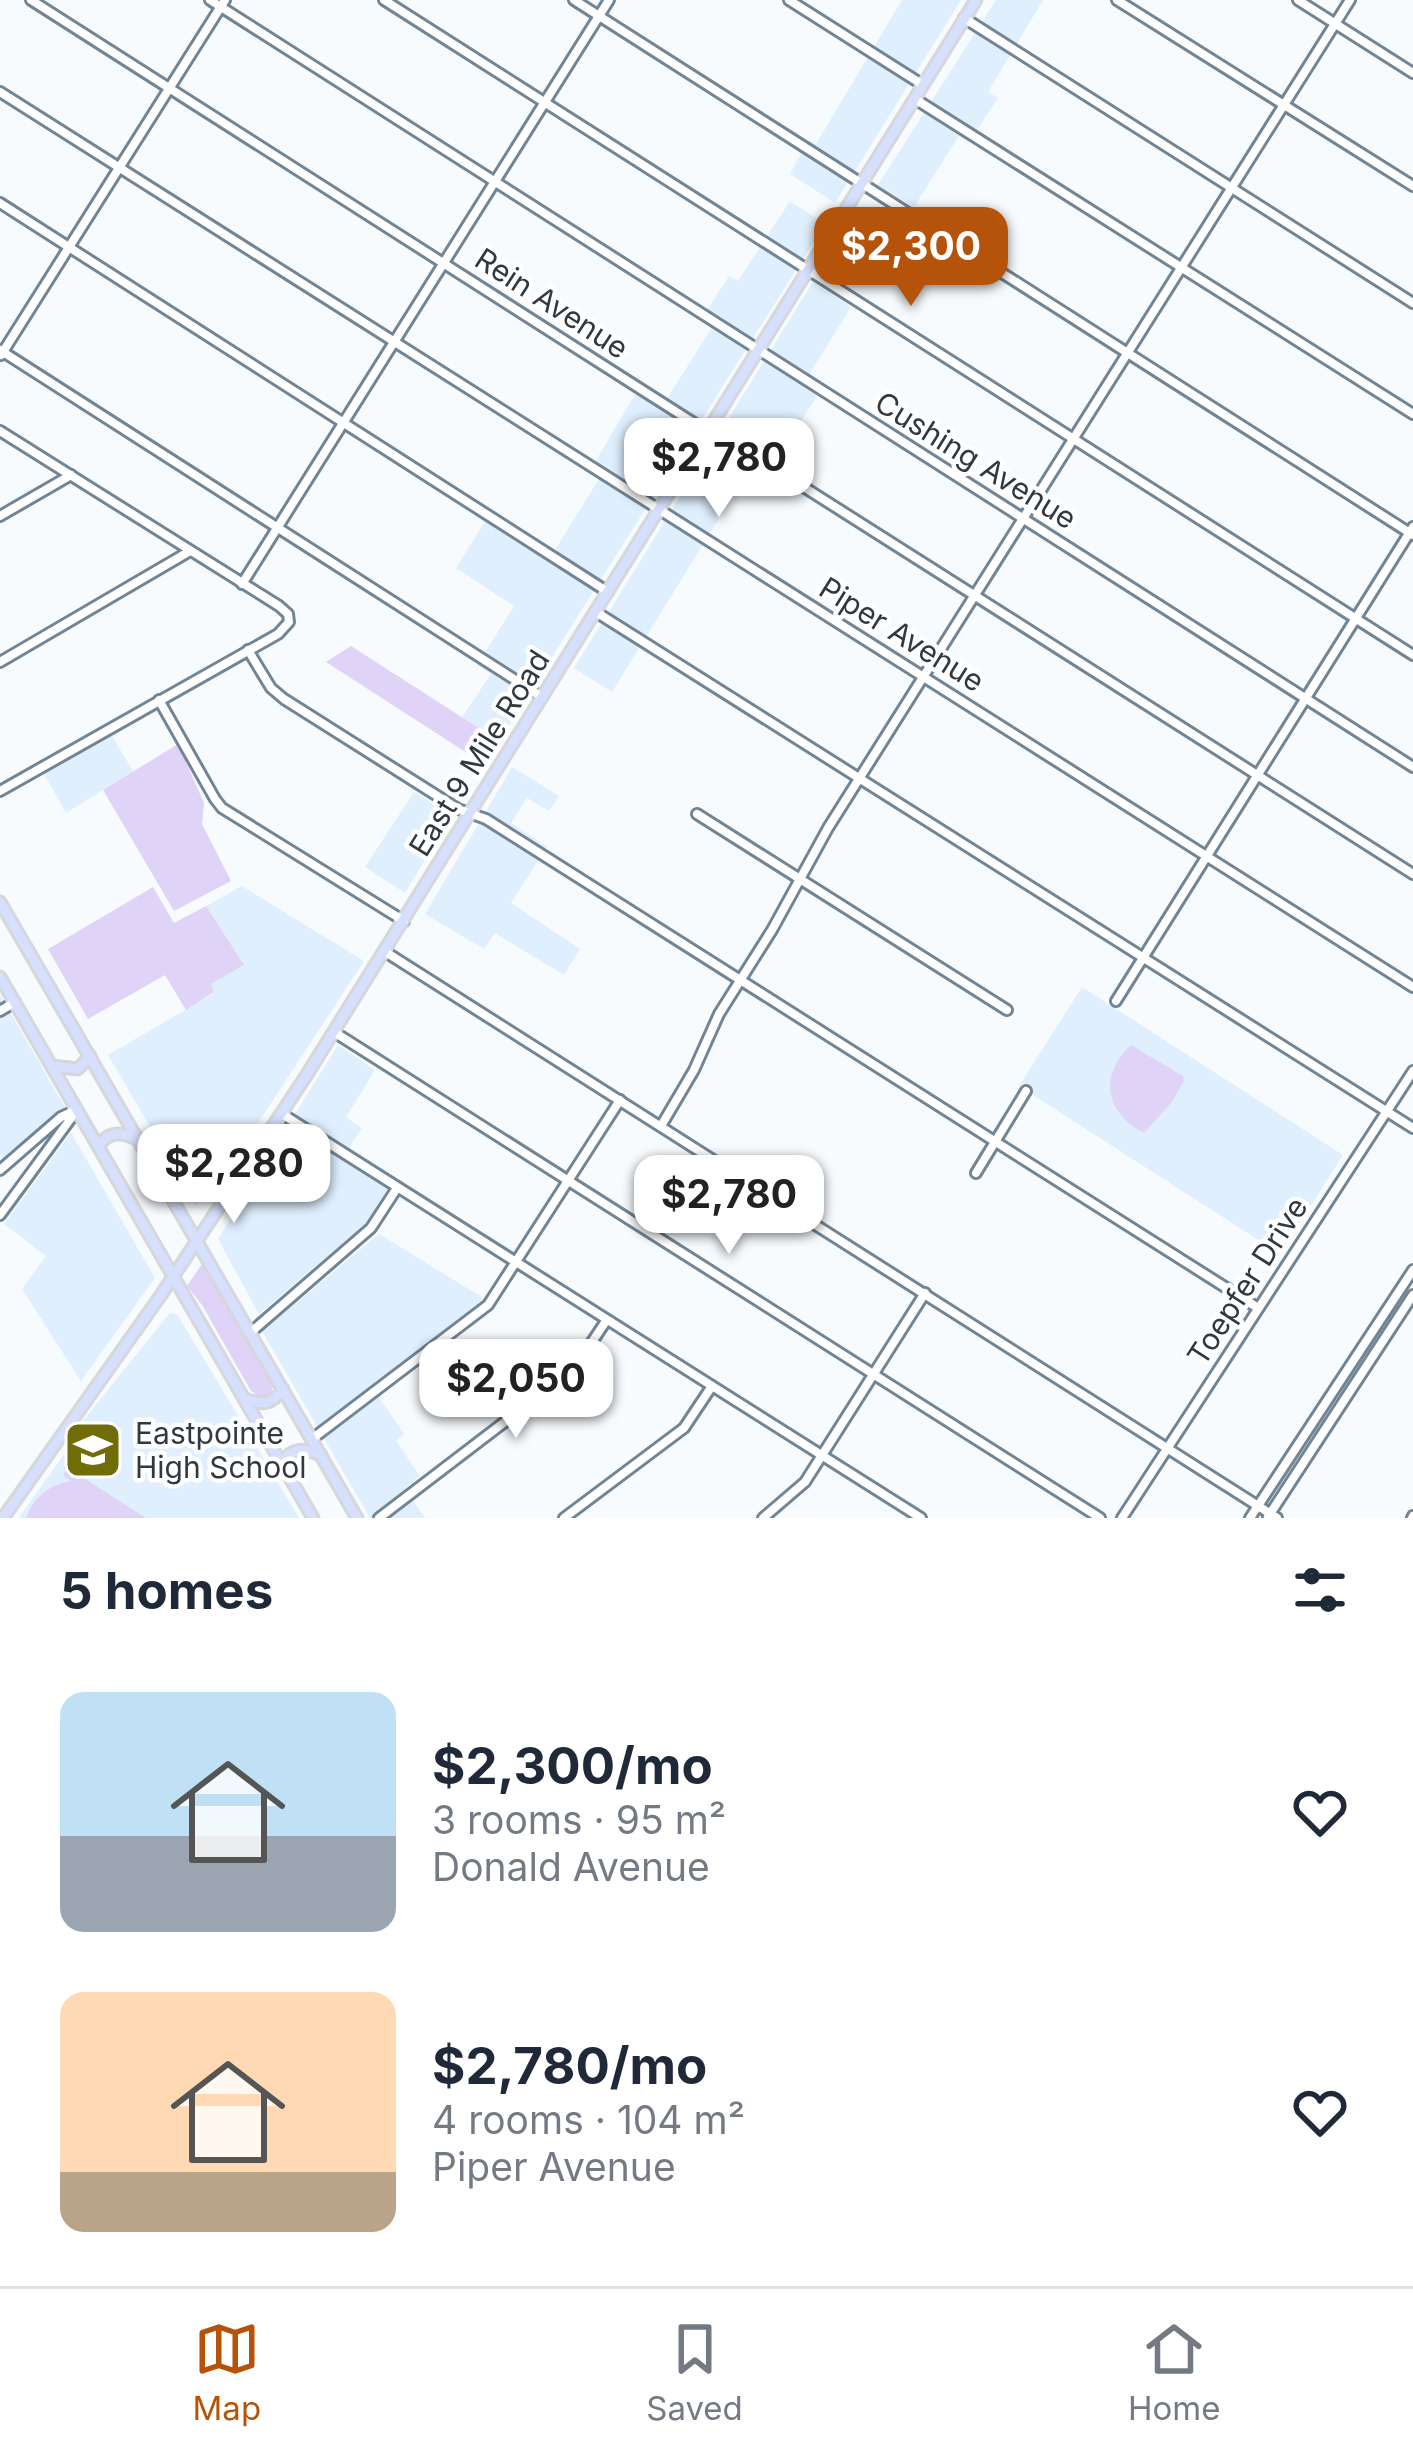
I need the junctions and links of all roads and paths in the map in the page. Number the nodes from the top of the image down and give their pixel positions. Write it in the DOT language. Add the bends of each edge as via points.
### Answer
graph roads {
  1 [pos="32,0"];
  2 [pos="210,0"];
  3 [pos="384,0"];
  4 [pos="574,0"];
  5 [pos="609,0"];
  6 [pos="789,0"];
  7 [pos="976,0"];
  8 [pos="1118,0"];
  9 [pos="1298,0"];
  10 [pos="1350,0"];
  11 [pos="223,3"];
  12 [pos="599,16"];
  13 [pos="964,19"];
  14 [pos="1335,24"];
  15 [pos="1413,73"];
  16 [pos="923,86"];
  17 [pos="170,88"];
  18 [pos="0,92"];
  19 [pos="915,99"];
  20 [pos="545,102"];
  21 [pos="1283,104"];
  22 [pos="120,168"];
  23 [pos="494,183"];
  24 [pos="864,184"];
  25 [pos="1413,186"];
  26 [pos="1230,187"];
  27 [pos="0,203"];
  28 [pos="70,248"];
  29 [pos="444,262"];
  30 [pos="1179,266"];
  31 [pos="810,270"];
  32 [pos="1413,303"];
  33 [pos="393,342"];
  34 [pos="758,351"];
  35 [pos="1,352"];
  36 [pos="1126,352"];
  37 [pos="1413,414"];
  38 [pos="343,423"];
  39 [pos="709,430"];
  40 [pos="0,431"];
  41 [pos="1072,439"];
  42 [pos="71,475"];
  43 [pos="660,508"];
  44 [pos="0,517"];
  45 [pos="1022,518"];
  46 [pos="277,527"];
  47 [pos="1412,531"];
  48 [pos="190,551"];
  49 [pos="242,584"];
  50 [pos="608,592"];
  51 [pos="974,596"];
  52 [pos="596,612"];
  53 [pos="1356,618"];
  54 [pos="248,650"];
  55 [pos="1413,655"];
  56 [pos="0,662"];
  57 [pos="923,676"];
  58 [pos="542,697"];
  59 [pos="1306,699"];
  60 [pos="159,700"];
  61 [pos="1413,767"];
  62 [pos="1257,776"];
  63 [pos="859,778"];
  64 [pos="0,791"];
  65 [pos="470,814"];
  66 [pos="697,814"];
  67 [pos="1207,856"];
  68 [pos="1413,874"];
  69 [pos="800,880"];
  70 [pos="0,902"];
  71 [pos="404,921"];
  72 [pos="384,951"];
  73 [pos="1142,957"];
  74 [pos="0,976"];
  75 [pos="742,980"];
  76 [pos="1413,987"];
  77 [pos="1116,1001"];
  78 [pos="15,1002"];
  79 [pos="1007,1010"];
  80 [pos="0,1011"];
  81 [pos="334,1032"];
  82 [pos="90,1056"];
  83 [pos="52,1066"];
  84 [pos="1413,1071"];
  85 [pos="1026,1091"];
  86 [pos="620,1100"];
  87 [pos="77,1110"];
  88 [pos="1387,1112"];
  89 [pos="282,1114"];
  90 [pos="661,1126"];
  91 [pos="1413,1129"];
  92 [pos="139,1140"];
  93 [pos="995,1141"];
  94 [pos="98,1146"];
  95 [pos="0,1169"];
  96 [pos="976,1173"];
  97 [pos="568,1181"];
  98 [pos="397,1188"];
  99 [pos="0,1215"];
  100 [pos="197,1241"];
  101 [pos="516,1262"];
  102 [pos="1413,1270"];
  103 [pos="173,1275"];
  104 [pos="925,1293"];
  105 [pos="1413,1295"];
  106 [pos="1258,1308"];
  107 [pos="606,1321"];
  108 [pos="250,1333"];
  109 [pos="873,1373"];
  110 [pos="712,1386"];
  111 [pos="283,1389"];
  112 [pos="244,1399"];
  113 [pos="312,1439"];
  114 [pos="1168,1448"];
  115 [pos="321,1455"];
  116 [pos="821,1455"];
  117 [pos="282,1463"];
  118 [pos="1258,1506"];
  119 [pos="1271,1517"];
  120 [pos="3,1518"];
  121 [pos="313,1518"];
  122 [pos="357,1518"];
  123 [pos="379,1518"];
  124 [pos="564,1518"];
  125 [pos="763,1518"];
  126 [pos="921,1518"];
  127 [pos="1100,1518"];
  128 [pos="1122,1518"];
  129 [pos="1250,1518"];
  1 -- 17 [label="street, Rein Avenue"];
  2 -- 11 [label="street, Cushing Avenue"];
  3 -- 20 [label="street"];
  4 -- 12 [label="street"];
  5 -- 12 [label="street"];
  6 -- 16 [label="street"];
  7 -- 13 [label="main road, East 9 Mile Road"];
  8 -- 21 [label="street"];
  9 -- 14 [label="street"];
  10 -- 14 [label="street"];
  11 -- 17 [label="street"];
  11 -- 23 [label="street, Cushing Avenue"];
  12 -- 20 [label="street"];
  12 -- 24 [label="street"];
  13 -- 16 [label="main road, East 9 Mile Road"];
  13 -- 26 [label="street"];
  14 -- 15 [label="street"];
  14 -- 21 [label="street"];
  16 -- 19 [label="main road, East 9 Mile Road"];
  17 -- 22 [label="street"];
  17 -- 29 [label="street, Rein Avenue"];
  18 -- 22 [label="street, Piper Avenue"];
  19 -- 24 [label="main road, East 9 Mile Road"];
  19 -- 30 [label="street"];
  20 -- 23 [label="street"];
  20 -- 31 [label="street"];
  21 -- 25 [label="street"];
  21 -- 26 [label="street"];
  22 -- 28 [label="street"];
  22 -- 33 [label="street, Piper Avenue"];
  23 -- 29 [label="street"];
  23 -- 34 [label="street, Cushing Avenue"];
  24 -- 31 [label="main road, East 9 Mile Road"];
  24 -- 36 [label="street"];
  26 -- 30 [label="street"];
  26 -- 32 [label="street"];
  27 -- 28 [label="street"];
  28 -- 35 [label="street"];
  28 -- 38 [label="street"];
  29 -- 33 [label="street"];
  29 -- 39 [label="street, Rein Avenue"];
  30 -- 36 [label="street"];
  30 -- 37 [label="street"];
  31 -- 34 [label="main road, East 9 Mile Road"];
  31 -- 41 [label="street"];
  33 -- 38 [label="street"];
  33 -- 43 [label="street, Piper Avenue"];
  34 -- 39 [label="main road, East 9 Mile Road"];
  34 -- 45 [label="street, Cushing Avenue"];
  35 -- 46 [label="street"];
  36 -- 41 [label="street"];
  36 -- 47 [label="street"];
  38 -- 46 [label="street"];
  38 -- 50 [label="street"];
  39 -- 43 [label="main road, East 9 Mile Road"];
  39 -- 51 [label="street, Rein Avenue"];
  40 -- 42 [label="street"];
  41 -- 45 [label="street"];
  41 -- 53 [label="street"];
  42 -- 44 [label="street"];
  42 -- 48 [label="street"];
  43 -- 50 [label="main road, East 9 Mile Road"];
  43 -- 57 [label="street, Piper Avenue"];
  45 -- 51 [label="street"];
  45 -- 59 [label="street, Cushing Avenue"];
  46 -- 49 [label="street"];
  46 -- 58 [label="street"];
  47 -- 53 [label="street"];
  48 -- 49 [label="street"];
  48 -- 56 [label="street"];
  49 -- 54 [label="street" via="289,622"];
  50 -- 52 [label="main road, East 9 Mile Road"];
  51 -- 57 [label="street"];
  51 -- 62 [label="street, Rein Avenue"];
  52 -- 58 [label="main road, East 9 Mile Road"];
  52 -- 63 [label="street"];
  53 -- 55 [label="street"];
  53 -- 59 [label="street"];
  54 -- 60 [label="street"];
  54 -- 65 [label="street" via="284,699"];
  57 -- 63 [label="street"];
  57 -- 67 [label="street, Piper Avenue"];
  58 -- 65 [label="main road, East 9 Mile Road"];
  59 -- 61 [label="street, Cushing Avenue"];
  59 -- 62 [label="street"];
  60 -- 64 [label="street"];
  60 -- 71 [label="street" via="222,808"];
  62 -- 67 [label="street"];
  62 -- 68 [label="street, Rein Avenue"];
  63 -- 69 [label="street"];
  63 -- 73 [label="street"];
  65 -- 71 [label="main road, East 9 Mile Road"];
  65 -- 75 [label="street"];
  66 -- 69 [label="street"];
  67 -- 73 [label="street"];
  67 -- 76 [label="street, Piper Avenue"];
  69 -- 75 [label="street"];
  69 -- 79 [label="street"];
  70 -- 82 [label="main road"];
  71 -- 72 [label="main road, East 9 Mile Road"];
  72 -- 81 [label="main road, East 9 Mile Road"];
  72 -- 86 [label="street"];
  73 -- 77 [label="street"];
  73 -- 88 [label="street"];
  74 -- 78 [label="main road"];
  75 -- 90 [label="street"];
  75 -- 93 [label="street"];
  78 -- 80 [label="street"];
  78 -- 83 [label="main road"];
  81 -- 89 [label="main road, East 9 Mile Road"];
  81 -- 97 [label="street"];
  82 -- 83 [label="main road" via="78,1069"];
  82 -- 92 [label="main road"];
  83 -- 87 [label="main road"];
  84 -- 88 [label="street, Toepfer Drive"];
  85 -- 93 [label="street"];
  86 -- 90 [label="street"];
  86 -- 97 [label="street"];
  87 -- 94 [label="main road"];
  87 -- 95 [label="street"];
  87 -- 99 [label="street"];
  88 -- 91 [label="street"];
  88 -- 106 [label="street, Toepfer Drive"];
  89 -- 98 [label="street"];
  89 -- 100 [label="main road, East 9 Mile Road"];
  90 -- 104 [label="street"];
  92 -- 94 [label="main road" via="115,1133"];
  92 -- 100 [label="main road"];
  93 -- 96 [label="street"];
  93 -- 106 [label="street"];
  94 -- 103 [label="main road"];
  97 -- 101 [label="street"];
  97 -- 109 [label="street"];
  98 -- 101 [label="street"];
  98 -- 108 [label="street" via="371,1228"];
  100 -- 103 [label="main road, East 9 Mile Road"];
  100 -- 108 [label="main road"];
  101 -- 107 [label="street"];
  101 -- 113 [label="street" via="488,1305"];
  102 -- 118 [label="street"];
  103 -- 112 [label="main road"];
  103 -- 120 [label="main road, East 9 Mile Road"];
  104 -- 109 [label="street"];
  104 -- 114 [label="street"];
  105 -- 119 [label="street"];
  106 -- 114 [label="street, Toepfer Drive"];
  107 -- 110 [label="street"];
  107 -- 123 [label="street" via="574,1369"];
  108 -- 111 [label="main road"];
  109 -- 116 [label="street"];
  109 -- 127 [label="street"];
  110 -- 116 [label="street"];
  110 -- 124 [label="street" via="685,1428"];
  111 -- 112 [label="main road" via="271,1402"];
  111 -- 113 [label="main road"];
  112 -- 117 [label="main road"];
  113 -- 115 [label="main road"];
  114 -- 118 [label="street"];
  114 -- 128 [label="street, Toepfer Drive"];
  115 -- 117 [label="main road" via="299,1449"];
  115 -- 122 [label="main road"];
  116 -- 125 [label="street" via="806,1482"];
  116 -- 126 [label="street"];
  117 -- 121 [label="main road"];
  118 -- 119 [label="street"];
  118 -- 129 [label="street"];
}
